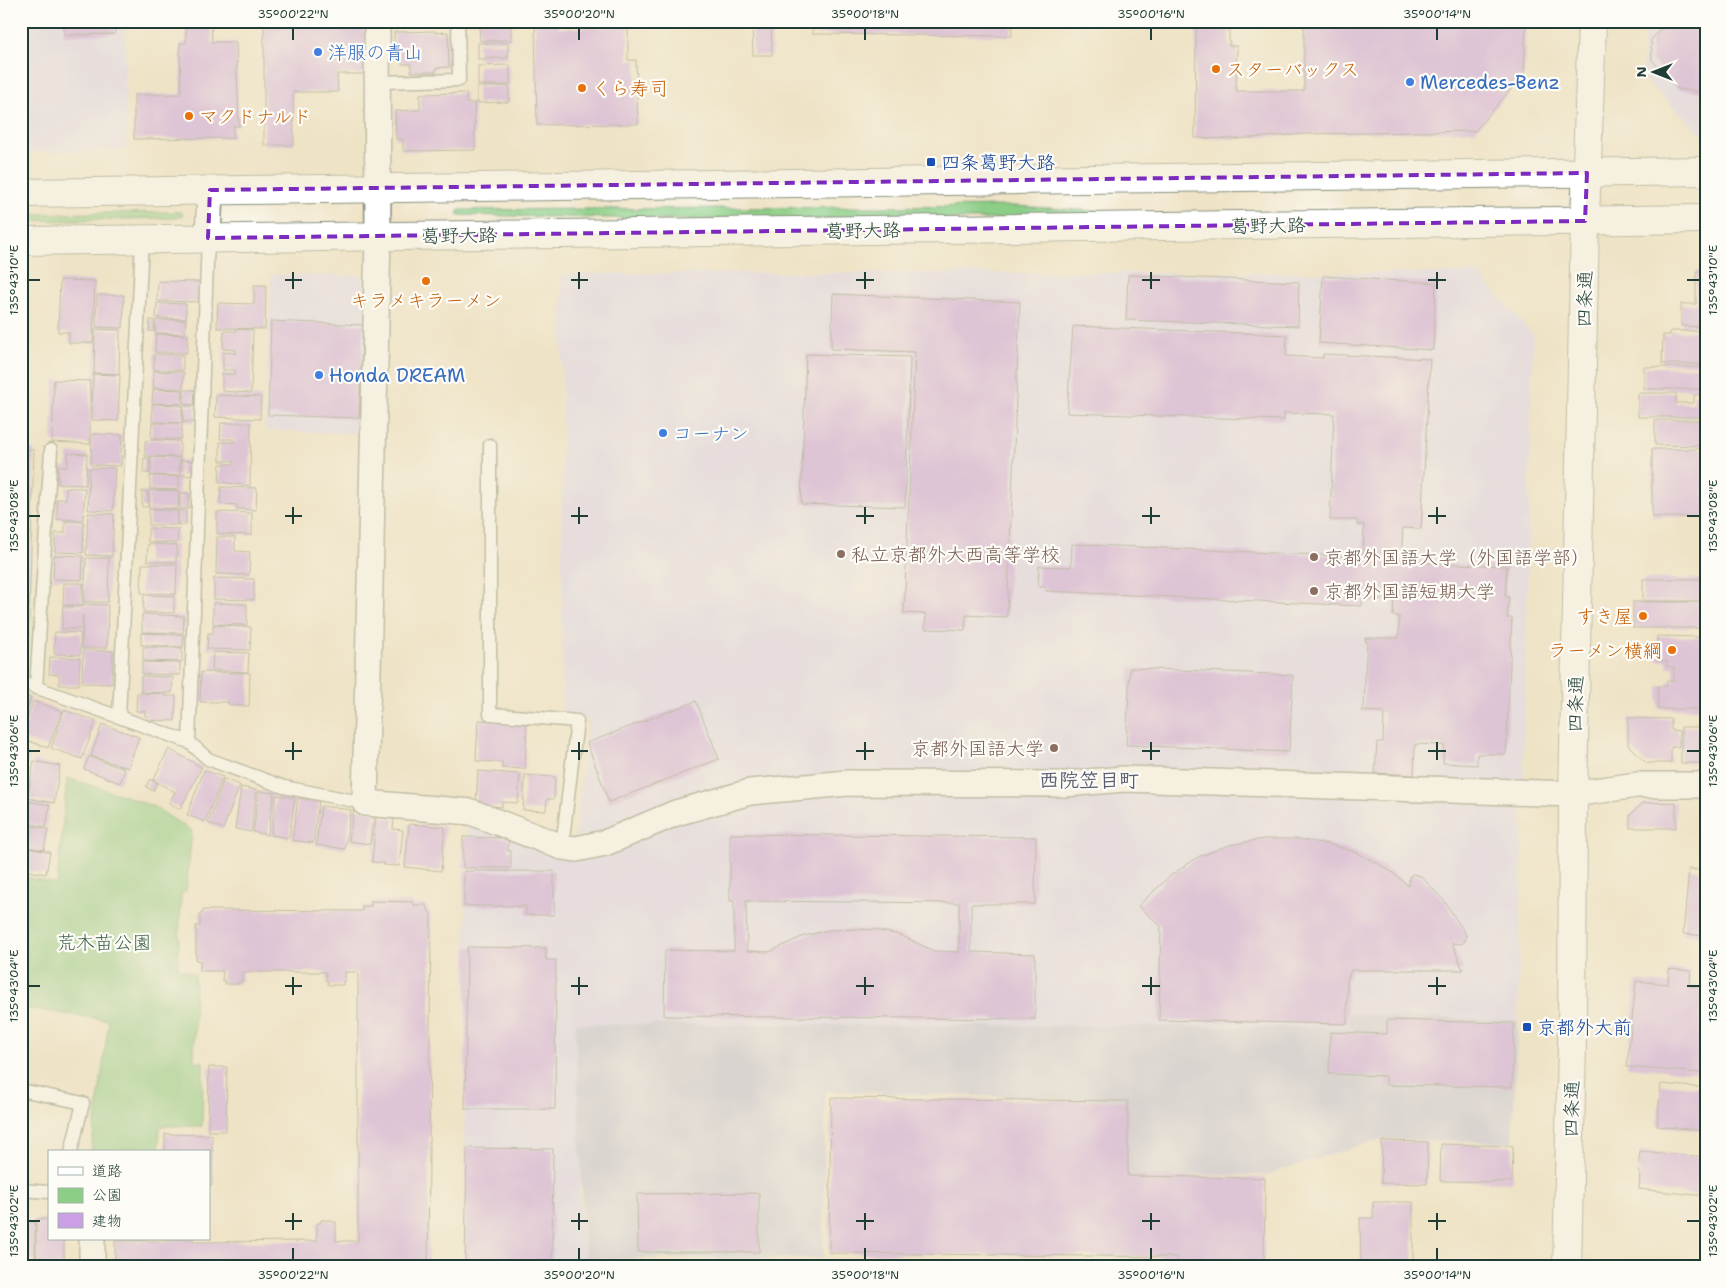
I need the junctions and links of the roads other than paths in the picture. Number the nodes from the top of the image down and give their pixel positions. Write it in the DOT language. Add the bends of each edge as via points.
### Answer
graph roads {
  1 [pos="377,21"];
  2 [pos="458,21"];
  3 [pos="1592,21"];
  4 [pos="377,82"];
  5 [pos="1706,172"];
  6 [pos="1587,173"];
  7 [pos="378,188"];
  8 [pos="210,190"];
  9 [pos="21,193"];
  10 [pos="1706,219"];
  11 [pos="1585,220"];
  12 [pos="378,236"];
  13 [pos="208,238"];
  14 [pos="142,240"];
  15 [pos="21,241"];
  16 [pos="490,445"];
  17 [pos="50,450"];
  18 [pos="21,682"];
  19 [pos="36,688"];
  20 [pos="119,716"];
  21 [pos="190,742"];
  22 [pos="1706,786"];
  23 [pos="1573,794"];
  24 [pos="366,803"];
  25 [pos="562,847"];
  26 [pos="21,1090"];
  27 [pos="71,1150"];
  28 [pos="21,1190"];
  29 [pos="48,1192"];
  30 [pos="92,1240"];
  31 [pos="92,1267"];
  32 [pos="1567,1267"];
  1 -- 4 [label="street"];
  2 -- 4 [label="lane" via="459,80"];
  3 -- 6 [label="street, 四条通"];
  4 -- 7 [label="street"];
  5 -- 6 [label="street"];
  6 -- 7 [label="street"];
  6 -- 11 [label="street, 四条通"];
  7 -- 8 [label="street"];
  7 -- 12 [label="street"];
  8 -- 9 [label="street"];
  8 -- 13 [label="street"];
  10 -- 11 [label="street, 葛野大路"];
  11 -- 12 [label="street, 葛野大路"];
  11 -- 23 [label="street, 四条通"];
  12 -- 13 [label="street, 葛野大路"];
  12 -- 24 [label="street"];
  13 -- 14 [label="street, 葛野大路"];
  13 -- 21 [label="lane"];
  14 -- 15 [label="street, 葛野大路"];
  14 -- 20 [label="lane"];
  16 -- 25 [label="lane" via="490,714 577,721"];
  17 -- 19 [label="lane"];
  18 -- 19 [label="lane"];
  19 -- 20 [label="lane"];
  20 -- 21 [label="lane"];
  21 -- 24 [label="lane" via="208,759 284,787"];
  22 -- 23 [label="street" via="1637,785"];
  23 -- 25 [label="street" via="1124,780 1065,784 848,783 750,792 676,813 605,843"];
  23 -- 32 [label="street, 四条通"];
  24 -- 25 [label="street" via="471,812"];
  26 -- 27 [label="lane" via="83,1103"];
  28 -- 29 [label="lane"];
  30 -- 31 [label="street"];
}
